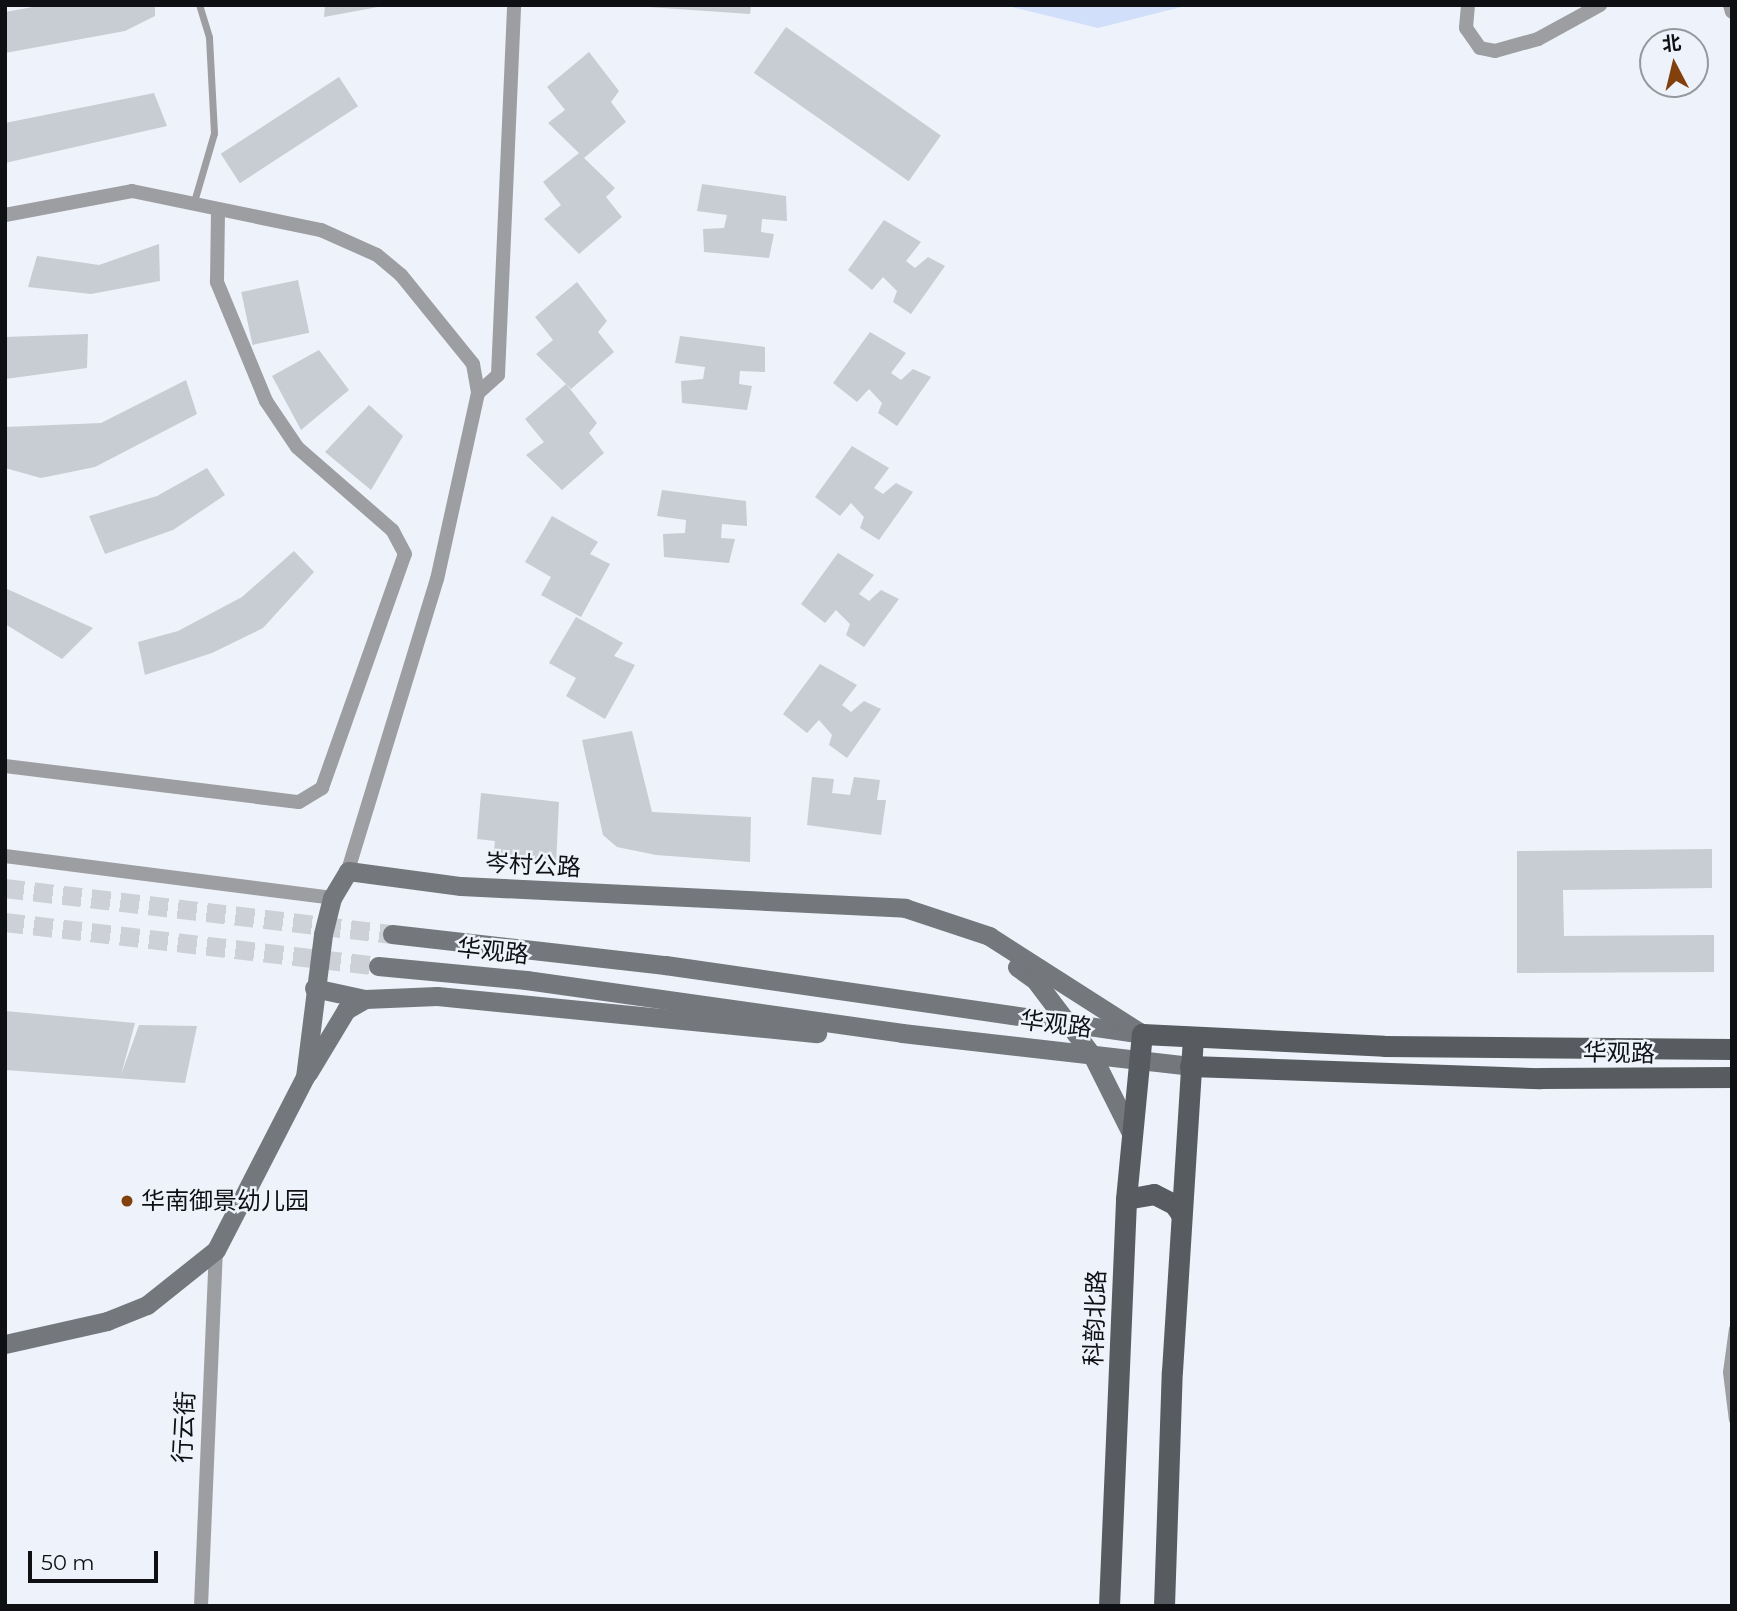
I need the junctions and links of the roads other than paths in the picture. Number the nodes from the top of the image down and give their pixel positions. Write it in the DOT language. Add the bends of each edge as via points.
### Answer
graph roads {
  1 [pos="199,5"];
  2 [pos="514,5"];
  3 [pos="1468,5"];
  4 [pos="1600,5"];
  5 [pos="1730,5"];
  6 [pos="1732,12"];
  7 [pos="193,205"];
  8 [pos="218,210"];
  9 [pos="5,215"];
  10 [pos="478,393"];
  11 [pos="5,766"];
  12 [pos="5,856"];
  13 [pos="348,871"];
  14 [pos="332,898"];
  15 [pos="905,908"];
  16 [pos="392,934"];
  17 [pos="378,966"];
  18 [pos="314,988"];
  19 [pos="365,999"];
  20 [pos="1068,1023"];
  21 [pos="1142,1034"];
  22 [pos="925,1036"];
  23 [pos="1192,1038"];
  24 [pos="1732,1049"];
  25 [pos="1091,1055"];
  26 [pos="1138,1060"];
  27 [pos="1190,1066"];
  28 [pos="306,1077"];
  29 [pos="1732,1077"];
  30 [pos="1130,1131"];
  31 [pos="1126,1199"];
  32 [pos="1181,1214"];
  33 [pos="216,1250"];
  34 [pos="1732,1328"];
  35 [pos="5,1344"];
  36 [pos="1732,1420"];
  37 [pos="201,1606"];
  38 [pos="1110,1606"];
  39 [pos="1164,1606"];
  1 -- 7 [label="lane" via="209,37 214,133"];
  2 -- 10 [label="street" via="498,375"];
  3 -- 4 [label="street" via="1466,28 1480,48 1495,51 1538,40"];
  5 -- 6 [label="street"];
  7 -- 8 [label="street"];
  7 -- 9 [label="street" via="132,191"];
  8 -- 10 [label="street" via="321,230 377,255 401,275 473,364"];
  8 -- 11 [label="street" via="217,282 266,401 297,447 392,530 405,554 322,788 299,802"];
  10 -- 13 [label="street" via="437,579"];
  12 -- 14 [label="street"];
  13 -- 14 [label="street"];
  13 -- 15 [label="street, 岑村公路" via="461,886"];
  14 -- 18 [label="street"];
  15 -- 20 [label="street" via="994,950 1035,980"];
  15 -- 21 [label="street, 岑村公路" via="989,936"];
  16 -- 20 [label="street, 华观路" via="665,965"];
  17 -- 22 [label="street, 华观路" via="526,980"];
  18 -- 19 [label="street"];
  18 -- 28 [label="street"];
  19 -- 22 [label="street" via="436,996 742,1028"];
  19 -- 28 [label="street" via="346,1010"];
  20 -- 21 [label="street, 华观路"];
  20 -- 25 [label="street"];
  21 -- 23 [label="main road, 华观路"];
  21 -- 26 [label="main road, 科韵北路"];
  22 -- 25 [label="street, 华观路"];
  23 -- 24 [label="main road, 华观路" via="1543,1049"];
  23 -- 27 [label="main road"];
  25 -- 26 [label="street, 华观路"];
  25 -- 30 [label="street"];
  26 -- 27 [label="street, 华观路"];
  26 -- 30 [label="main road, 科韵北路"];
  27 -- 29 [label="main road, 华观路" via="1540,1078"];
  27 -- 32 [label="main road"];
  28 -- 33 [label="street"];
  30 -- 31 [label="main road, 科韵北路"];
  31 -- 32 [label="main road" via="1154,1194 1174,1203"];
  31 -- 38 [label="main road, 科韵北路"];
  32 -- 39 [label="main road"];
  33 -- 35 [label="street" via="148,1306 107,1321"];
  33 -- 37 [label="street, 行云街"];
  34 -- 36 [label="lane" via="1726,1372"];
}
